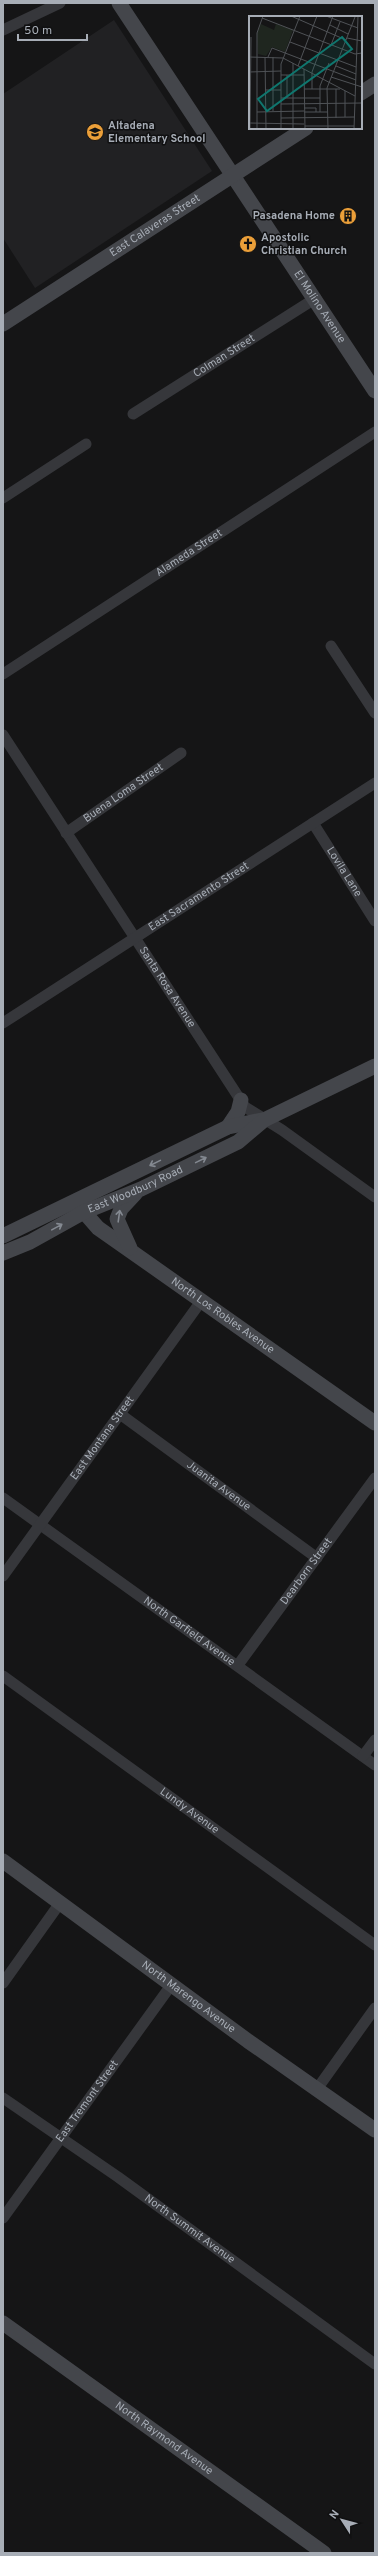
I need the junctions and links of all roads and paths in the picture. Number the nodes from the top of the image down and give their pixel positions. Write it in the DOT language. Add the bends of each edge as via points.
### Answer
graph roads {
  1 [pos="60,3"];
  2 [pos="119,3"];
  3 [pos="3,30"];
  4 [pos="375,84"];
  5 [pos="362,92"];
  6 [pos="304,129"];
  7 [pos="233,175"];
  8 [pos="316,298"];
  9 [pos="3,324"];
  10 [pos="375,391"];
  11 [pos="133,414"];
  12 [pos="375,432"];
  13 [pos="86,444"];
  14 [pos="3,498"];
  15 [pos="331,646"];
  16 [pos="3,674"];
  17 [pos="375,713"];
  18 [pos="3,735"];
  19 [pos="181,753"];
  20 [pos="375,783"];
  21 [pos="313,823"];
  22 [pos="66,832"];
  23 [pos="375,921"];
  24 [pos="135,938"];
  25 [pos="3,1023"];
  26 [pos="375,1066"];
  27 [pos="241,1100"];
  28 [pos="264,1120"];
  29 [pos="228,1127"];
  30 [pos="141,1189"];
  31 [pos="375,1197"];
  32 [pos="81,1206"];
  33 [pos="3,1236"];
  34 [pos="131,1249"];
  35 [pos="3,1253"];
  36 [pos="202,1300"];
  37 [pos="120,1414"];
  38 [pos="375,1423"];
  39 [pos="375,1478"];
  40 [pos="3,1498"];
  41 [pos="40,1524"];
  42 [pos="317,1558"];
  43 [pos="3,1576"];
  44 [pos="238,1665"];
  45 [pos="3,1676"];
  46 [pos="375,1740"];
  47 [pos="363,1756"];
  48 [pos="375,1765"];
  49 [pos="3,1861"];
  50 [pos="60,1903"];
  51 [pos="375,1945"];
  52 [pos="3,1983"];
  53 [pos="172,1984"];
  54 [pos="375,2008"];
  55 [pos="317,2089"];
  56 [pos="3,2098"];
  57 [pos="375,2130"];
  58 [pos="61,2139"];
  59 [pos="3,2218"];
  60 [pos="3,2323"];
  61 [pos="375,2364"];
  62 [pos="324,2553"];
  1 -- 3 [label="street"];
  2 -- 7 [label="street, El Molino Avenue"];
  4 -- 5 [label="street"];
  6 -- 7 [label="street, East Calaveras Street"];
  7 -- 8 [label="street, El Molino Avenue"];
  7 -- 9 [label="street, East Calaveras Street"];
  8 -- 10 [label="street, El Molino Avenue"];
  8 -- 11 [label="street, Colman Street"];
  12 -- 16 [label="street, Alameda Street"];
  13 -- 14 [label="street"];
  15 -- 17 [label="street"];
  18 -- 22 [label="street, Santa Rosa Avenue"];
  19 -- 22 [label="street, Buena Loma Street"];
  20 -- 21 [label="street, East Sacramento Street"];
  21 -- 23 [label="street, Lovila Lane"];
  21 -- 24 [label="street, East Sacramento Street"];
  22 -- 24 [label="street, Santa Rosa Avenue"];
  24 -- 25 [label="street, East Sacramento Street"];
  24 -- 27 [label="street, Santa Rosa Avenue"];
  26 -- 28 [label="street, East Woodbury Road"];
  27 -- 28 [label="street, Santa Rosa Avenue" via="245,1107"];
  27 -- 29 [label="street" via="238,1112"];
  28 -- 29 [label="street, East Woodbury Road"];
  30 -- 28 [label="street, East Woodbury Road, one-way" via="238,1142"];
  28 -- 31 [label="street, Santa Rosa Avenue"];
  29 -- 32 [label="street, East Woodbury Road, one-way"];
  30 -- 32 [label="street, East Woodbury Road"];
  34 -- 30 [label="street, one-way" via="117,1219 120,1208"];
  32 -- 33 [label="street, East Woodbury Road"];
  32 -- 34 [label="street, North Los Robles Avenue" via="98,1228"];
  35 -- 32 [label="street, East Woodbury Road, one-way" via="30,1242"];
  34 -- 36 [label="street, North Los Robles Avenue"];
  36 -- 37 [label="street, East Montana Street"];
  36 -- 38 [label="street, North Los Robles Avenue"];
  37 -- 41 [label="street, East Montana Street"];
  37 -- 42 [label="street, Juanita Avenue"];
  39 -- 42 [label="street, Dearborn Street"];
  40 -- 41 [label="street, North Garfield Avenue"];
  41 -- 43 [label="street, East Montana Street"];
  41 -- 44 [label="street, North Garfield Avenue"];
  42 -- 44 [label="street, Dearborn Street"];
  44 -- 47 [label="street, North Garfield Avenue"];
  45 -- 51 [label="street, Lundy Avenue"];
  46 -- 47 [label="street"];
  47 -- 48 [label="street, North Garfield Avenue"];
  49 -- 50 [label="street, North Marengo Avenue"];
  50 -- 52 [label="street"];
  50 -- 53 [label="street, North Marengo Avenue"];
  53 -- 55 [label="street, North Marengo Avenue"];
  53 -- 58 [label="street, East Tremont Street"];
  54 -- 55 [label="street"];
  55 -- 57 [label="street, North Marengo Avenue"];
  56 -- 58 [label="street, North Summit Avenue"];
  58 -- 59 [label="street, East Tremont Street"];
  58 -- 61 [label="street, North Summit Avenue" via="135,2189"];
  60 -- 62 [label="street, North Raymond Avenue"];
}
